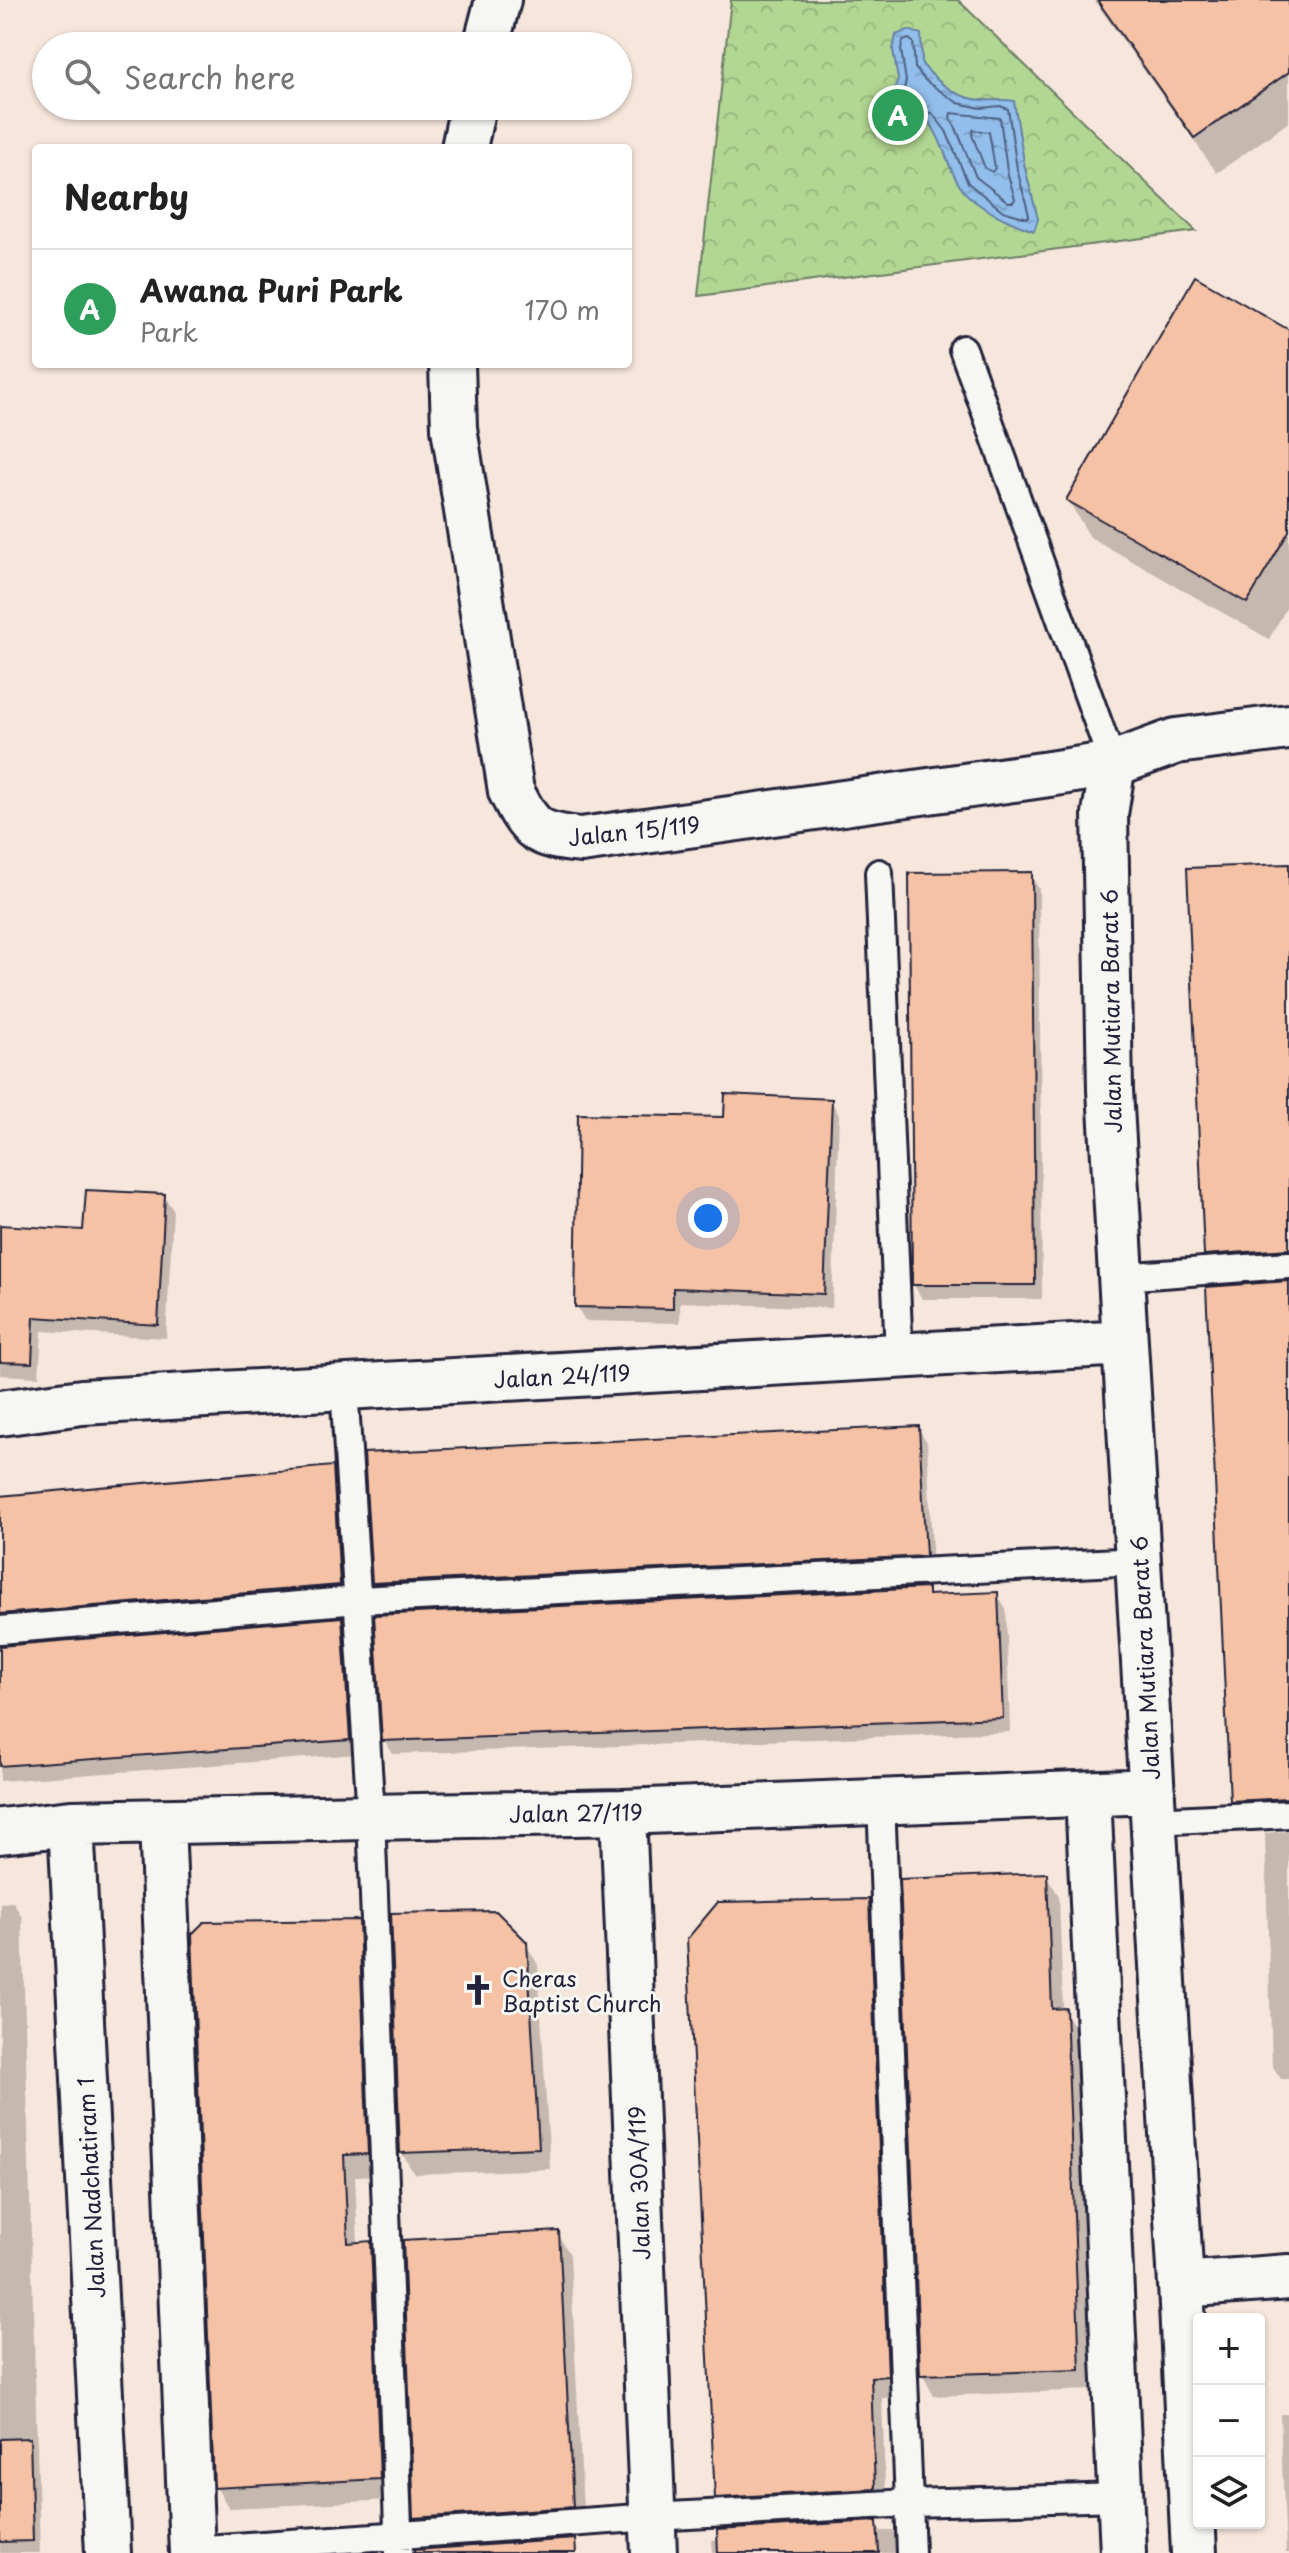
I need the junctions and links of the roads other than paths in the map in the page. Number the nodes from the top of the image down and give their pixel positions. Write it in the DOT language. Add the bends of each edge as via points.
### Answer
graph roads {
  1 [pos="498,0"];
  2 [pos="490,32"];
  3 [pos="470,120"];
  4 [pos="465,144"];
  5 [pos="963,349"];
  6 [pos="452,368"];
  7 [pos="1289,727"];
  8 [pos="1113,764"];
  9 [pos="879,873"];
  10 [pos="1289,1265"];
  11 [pos="1120,1277"];
  12 [pos="1125,1343"];
  13 [pos="899,1356"];
  14 [pos="344,1387"];
  15 [pos="0,1413"];
  16 [pos="1139,1561"];
  17 [pos="358,1600"];
  18 [pos="0,1630"];
  19 [pos="1088,1794"];
  20 [pos="881,1801"];
  21 [pos="1152,1806"];
  22 [pos="623,1812"];
  23 [pos="1289,1814"];
  24 [pos="371,1816"];
  25 [pos="162,1822"];
  26 [pos="71,1823"];
  27 [pos="0,1831"];
  28 [pos="1289,2277"];
  29 [pos="1181,2285"];
  30 [pos="1121,2497"];
  31 [pos="909,2503"];
  32 [pos="653,2535"];
  33 [pos="398,2544"];
  34 [pos="192,2552"];
  35 [pos="108,2553"];
  36 [pos="911,2553"];
  37 [pos="1123,2553"];
  38 [pos="1194,2553"];
  1 -- 2 [label="street"];
  3 -- 4 [label="street"];
  5 -- 8 [label="lane"];
  6 -- 8 [label="street, Jalan 15/119" via="454,428 511,791 526,821 548,837 581,840"];
  7 -- 8 [label="street, Jalan 15/119" via="1176,741"];
  8 -- 11 [label="street, Jalan Mutiara Barat 6" via="1105,829"];
  9 -- 13 [label="lane"];
  10 -- 11 [label="lane"];
  11 -- 12 [label="street, Jalan Mutiara Barat 6"];
  12 -- 13 [label="street, Jalan 24/119"];
  12 -- 16 [label="street, Jalan Mutiara Barat 6"];
  13 -- 14 [label="street, Jalan 24/119"];
  14 -- 15 [label="street, Jalan 24/119" via="82,1402"];
  14 -- 17 [label="lane"];
  16 -- 17 [label="lane"];
  16 -- 21 [label="street, Jalan Mutiara Barat 6"];
  17 -- 18 [label="lane"];
  17 -- 24 [label="lane"];
  19 -- 20 [label="street, Jalan 27/119"];
  19 -- 21 [label="street, Jalan 27/119"];
  19 -- 30 [label="street"];
  20 -- 22 [label="street, Jalan 27/119"];
  20 -- 31 [label="lane"];
  21 -- 23 [label="lane"];
  21 -- 29 [label="street, Jalan Mutiara Barat 6"];
  22 -- 24 [label="street, Jalan 27/119"];
  22 -- 32 [label="street, Jalan 30A/119"];
  24 -- 25 [label="street, Jalan 27/119"];
  24 -- 33 [label="lane"];
  25 -- 26 [label="street, Jalan 27/119"];
  25 -- 34 [label="street"];
  26 -- 27 [label="street, Jalan 27/119"];
  26 -- 35 [label="street, Jalan Nadchatiram 1"];
  28 -- 29 [label="street"];
  29 -- 38 [label="street, Jalan Mutiara Barat 6"];
  30 -- 31 [label="lane"];
  30 -- 37 [label="street"];
  31 -- 32 [label="lane"];
  31 -- 36 [label="lane"];
  32 -- 33 [label="lane"];
  33 -- 34 [label="lane"];
}
